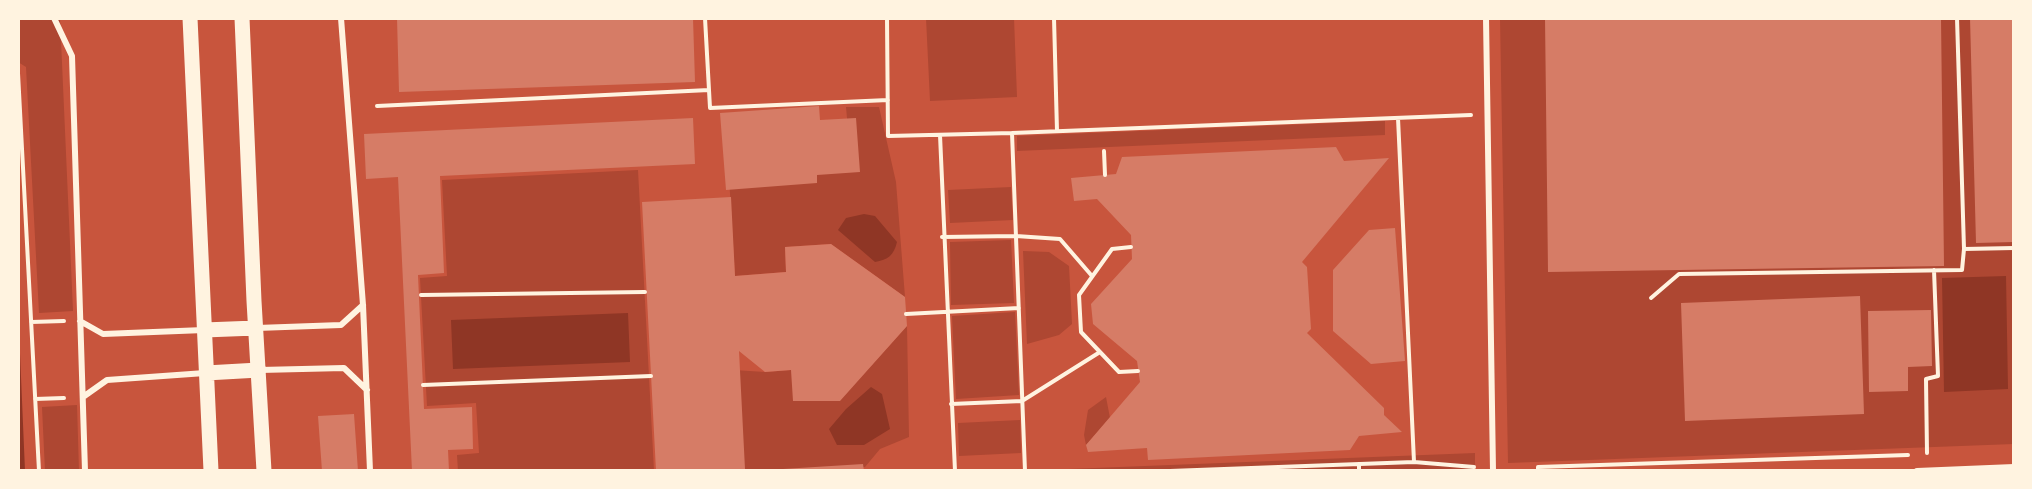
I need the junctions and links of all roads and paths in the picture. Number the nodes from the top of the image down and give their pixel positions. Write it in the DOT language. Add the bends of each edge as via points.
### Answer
graph roads {
  1 [pos="54,18"];
  2 [pos="190,18"];
  3 [pos="242,18"];
  4 [pos="342,18"];
  5 [pos="705,18"];
  6 [pos="887,18"];
  7 [pos="1054,18"];
  8 [pos="1486,18"];
  9 [pos="1957,18"];
  10 [pos="18,73"];
  11 [pos="709,90"];
  12 [pos="888,100"];
  13 [pos="377,106"];
  14 [pos="1487,114"];
  15 [pos="1398,118"];
  16 [pos="1057,131"];
  17 [pos="1012,133"];
  18 [pos="940,135"];
  19 [pos="1104,151"];
  20 [pos="1105,175"];
  21 [pos="943,237"];
  22 [pos="1016,237"];
  23 [pos="1131,247"];
  24 [pos="2014,248"];
  25 [pos="1964,249"];
  26 [pos="1934,270"];
  27 [pos="1092,276"];
  28 [pos="645,292"];
  29 [pos="421,295"];
  30 [pos="1651,298"];
  31 [pos="363,304"];
  32 [pos="1019,308"];
  33 [pos="947,312"];
  34 [pos="906,314"];
  35 [pos="80,321"];
  36 [pos="31,322"];
  37 [pos="256,328"];
  38 [pos="204,330"];
  39 [pos="1100,352"];
  40 [pos="259,370"];
  41 [pos="1138,371"];
  42 [pos="206,373"];
  43 [pos="651,376"];
  44 [pos="423,385"];
  45 [pos="367,390"];
  46 [pos="83,397"];
  47 [pos="35,399"];
  48 [pos="1022,401"];
  49 [pos="951,404"];
  50 [pos="1927,454"];
  51 [pos="1938,454"];
  52 [pos="1414,462"];
  53 [pos="1359,464"];
  54 [pos="1458,466"];
  55 [pos="2014,467"];
  56 [pos="1481,468"];
  57 [pos="39,471"];
  58 [pos="85,471"];
  59 [pos="211,471"];
  60 [pos="264,471"];
  61 [pos="370,471"];
  62 [pos="955,471"];
  63 [pos="1025,471"];
  64 [pos="1170,471"];
  65 [pos="1359,471"];
  66 [pos="1454,471"];
  67 [pos="1493,471"];
  68 [pos="1538,471"];
  69 [pos="1917,471"];
  1 -- 35 [label="street" via="72,56"];
  2 -- 38 [label="main road"];
  3 -- 37 [label="main road"];
  4 -- 31 [label="street"];
  5 -- 11 [label="path"];
  6 -- 12 [label="path"];
  7 -- 16 [label="path"];
  8 -- 14 [label="street"];
  9 -- 25 [label="path"];
  10 -- 36 [label="path"];
  11 -- 12 [label="path" via="710,108"];
  11 -- 13 [label="path"];
  12 -- 18 [label="path" via="888,136"];
  14 -- 15 [label="path"];
  14 -- 67 [label="street"];
  15 -- 16 [label="path"];
  15 -- 52 [label="path"];
  16 -- 17 [label="path"];
  17 -- 18 [label="path"];
  17 -- 22 [label="path"];
  18 -- 21 [label="path"];
  19 -- 20 [label="path"];
  21 -- 22 [label="path"];
  21 -- 33 [label="path"];
  22 -- 27 [label="path" via="1060,239"];
  22 -- 32 [label="path"];
  23 -- 27 [label="path" via="1112,249"];
  24 -- 25 [label="path"];
  25 -- 26 [label="path" via="1962,270"];
  26 -- 30 [label="path" via="1679,274"];
  26 -- 50 [label="path" via="1938,376 1926,379"];
  27 -- 39 [label="path" via="1079,295 1081,332"];
  28 -- 29 [label="path"];
  31 -- 37 [label="street" via="341,325"];
  31 -- 45 [label="street"];
  32 -- 33 [label="path"];
  32 -- 48 [label="path"];
  33 -- 34 [label="path"];
  33 -- 49 [label="path"];
  35 -- 36 [label="path"];
  35 -- 38 [label="street" via="103,334"];
  35 -- 46 [label="street"];
  36 -- 47 [label="path"];
  37 -- 38 [label="main road"];
  37 -- 40 [label="main road"];
  38 -- 42 [label="main road"];
  39 -- 41 [label="path" via="1119,372"];
  39 -- 48 [label="path"];
  40 -- 42 [label="main road"];
  40 -- 45 [label="street" via="344,368"];
  40 -- 60 [label="main road"];
  42 -- 46 [label="street" via="108,380"];
  42 -- 59 [label="main road"];
  43 -- 44 [label="path"];
  45 -- 61 [label="street"];
  46 -- 47 [label="path"];
  46 -- 58 [label="street"];
  47 -- 57 [label="path"];
  48 -- 49 [label="path"];
  48 -- 63 [label="path"];
  49 -- 62 [label="path"];
  50 -- 51 [label="path"];
  50 -- 68 [label="path" via="1538,467"];
  52 -- 53 [label="path"];
  52 -- 54 [label="path"];
  53 -- 64 [label="path"];
  53 -- 65 [label="path"];
  54 -- 56 [label="path"];
  54 -- 66 [label="path"];
  55 -- 69 [label="street"];
}
